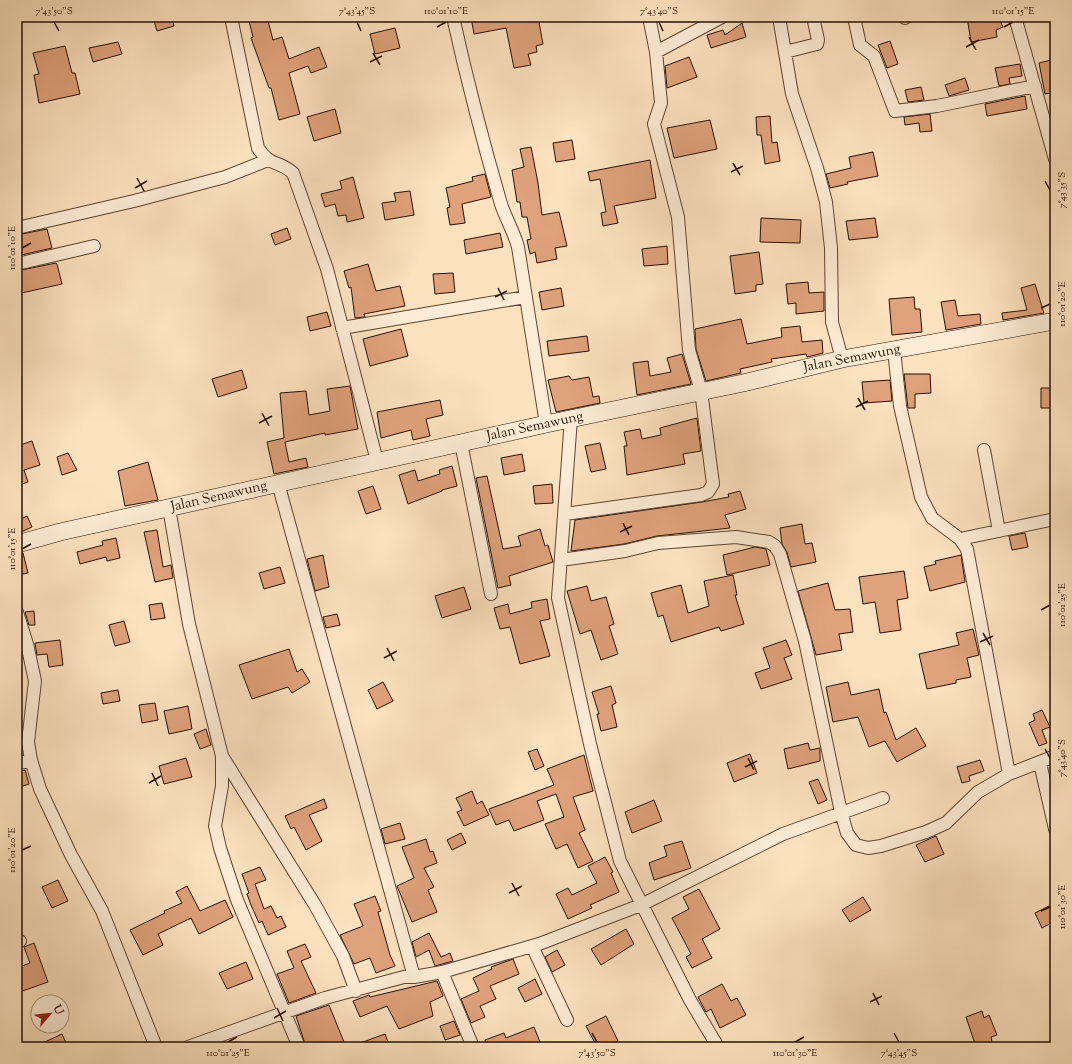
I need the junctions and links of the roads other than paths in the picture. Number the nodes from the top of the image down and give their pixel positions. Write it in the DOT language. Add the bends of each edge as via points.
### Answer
graph roads {
  1 [pos="231,17"];
  2 [pos="452,17"];
  3 [pos="649,17"];
  4 [pos="722,17"];
  5 [pos="779,17"];
  6 [pos="813,17"];
  7 [pos="854,17"];
  8 [pos="1015,17"];
  9 [pos="656,52"];
  10 [pos="785,52"];
  11 [pos="1035,86"];
  12 [pos="1055,159"];
  13 [pos="268,160"];
  14 [pos="17,228"];
  15 [pos="94,246"];
  16 [pos="17,264"];
  17 [pos="526,297"];
  18 [pos="1055,320"];
  19 [pos="342,328"];
  20 [pos="894,350"];
  21 [pos="842,359"];
  22 [pos="701,392"];
  23 [pos="571,418"];
  24 [pos="546,424"];
  25 [pos="461,443"];
  26 [pos="984,450"];
  27 [pos="377,461"];
  28 [pos="278,483"];
  29 [pos="169,508"];
  30 [pos="565,514"];
  31 [pos="1055,519"];
  32 [pos="999,531"];
  33 [pos="960,538"];
  34 [pos="17,544"];
  35 [pos="561,560"];
  36 [pos="491,594"];
  37 [pos="17,612"];
  38 [pos="222,756"];
  39 [pos="1055,756"];
  40 [pos="31,760"];
  41 [pos="1040,763"];
  42 [pos="17,764"];
  43 [pos="1009,774"];
  44 [pos="883,798"];
  45 [pos="841,812"];
  46 [pos="1055,829"];
  47 [pos="641,905"];
  48 [pos="532,946"];
  49 [pos="442,972"];
  50 [pos="414,977"];
  51 [pos="356,991"];
  52 [pos="285,1012"];
  53 [pos="567,1020"];
  54 [pos="156,1047"];
  55 [pos="188,1047"];
  56 [pos="299,1047"];
  57 [pos="472,1047"];
  58 [pos="718,1047"];
  1 -- 13 [label="street" via="258,148"];
  2 -- 17 [label="street" via="471,98 502,204 515,235"];
  3 -- 9 [label="street"];
  4 -- 9 [label="street"];
  5 -- 10 [label="street"];
  6 -- 10 [label="street" via="817,44"];
  7 -- 11 [label="street" via="860,44 874,56 895,112"];
  8 -- 11 [label="street"];
  9 -- 22 [label="street" via="661,103 654,124 675,201 690,350"];
  10 -- 21 [label="street" via="792,94 826,202 831,248 832,322"];
  11 -- 12 [label="street"];
  13 -- 14 [label="street" via="217,179"];
  13 -- 19 [label="street" via="286,166 293,173 327,269"];
  15 -- 16 [label="street"];
  17 -- 19 [label="street"];
  17 -- 24 [label="street"];
  18 -- 20 [label="street, Jalan Semawung"];
  19 -- 27 [label="street"];
  20 -- 21 [label="street, Jalan Semawung"];
  20 -- 33 [label="street" via="900,406 921,497 932,518"];
  21 -- 22 [label="street, Jalan Semawung"];
  22 -- 23 [label="street, Jalan Semawung"];
  22 -- 30 [label="street" via="713,484 708,492"];
  23 -- 24 [label="street, Jalan Semawung"];
  23 -- 30 [label="street"];
  24 -- 25 [label="street, Jalan Semawung"];
  25 -- 27 [label="street, Jalan Semawung"];
  25 -- 36 [label="street"];
  26 -- 32 [label="street"];
  27 -- 28 [label="street, Jalan Semawung"];
  28 -- 29 [label="street, Jalan Semawung"];
  28 -- 50 [label="street"];
  29 -- 34 [label="street, Jalan Semawung"];
  29 -- 38 [label="street" via="189,624"];
  30 -- 35 [label="street"];
  31 -- 32 [label="street"];
  32 -- 33 [label="street"];
  33 -- 43 [label="street" via="967,549"];
  35 -- 45 [label="street" via="686,539 736,537 769,542 775,546 780,554 805,641"];
  35 -- 47 [label="street" via="558,598 590,744 620,861"];
  37 -- 40 [label="street" via="35,681 28,742"];
  38 -- 51 [label="street" via="315,905 343,956"];
  38 -- 52 [label="street" via="222,786 215,826 220,848 237,900"];
  39 -- 41 [label="street"];
  40 -- 42 [label="street"];
  40 -- 54 [label="street" via="40,789 71,855 102,911"];
  41 -- 43 [label="street"];
  41 -- 46 [label="street"];
  43 -- 45 [label="street" via="978,792 946,823 881,846 868,848 856,845 847,833"];
  44 -- 45 [label="street"];
  45 -- 47 [label="street" via="783,834"];
  47 -- 48 [label="street"];
  47 -- 58 [label="street" via="690,1000"];
  48 -- 49 [label="street"];
  48 -- 53 [label="street"];
  49 -- 50 [label="street"];
  49 -- 57 [label="street"];
  50 -- 51 [label="street" via="404,977"];
  51 -- 52 [label="street" via="325,998"];
  52 -- 55 [label="street"];
  52 -- 56 [label="street"];
}
